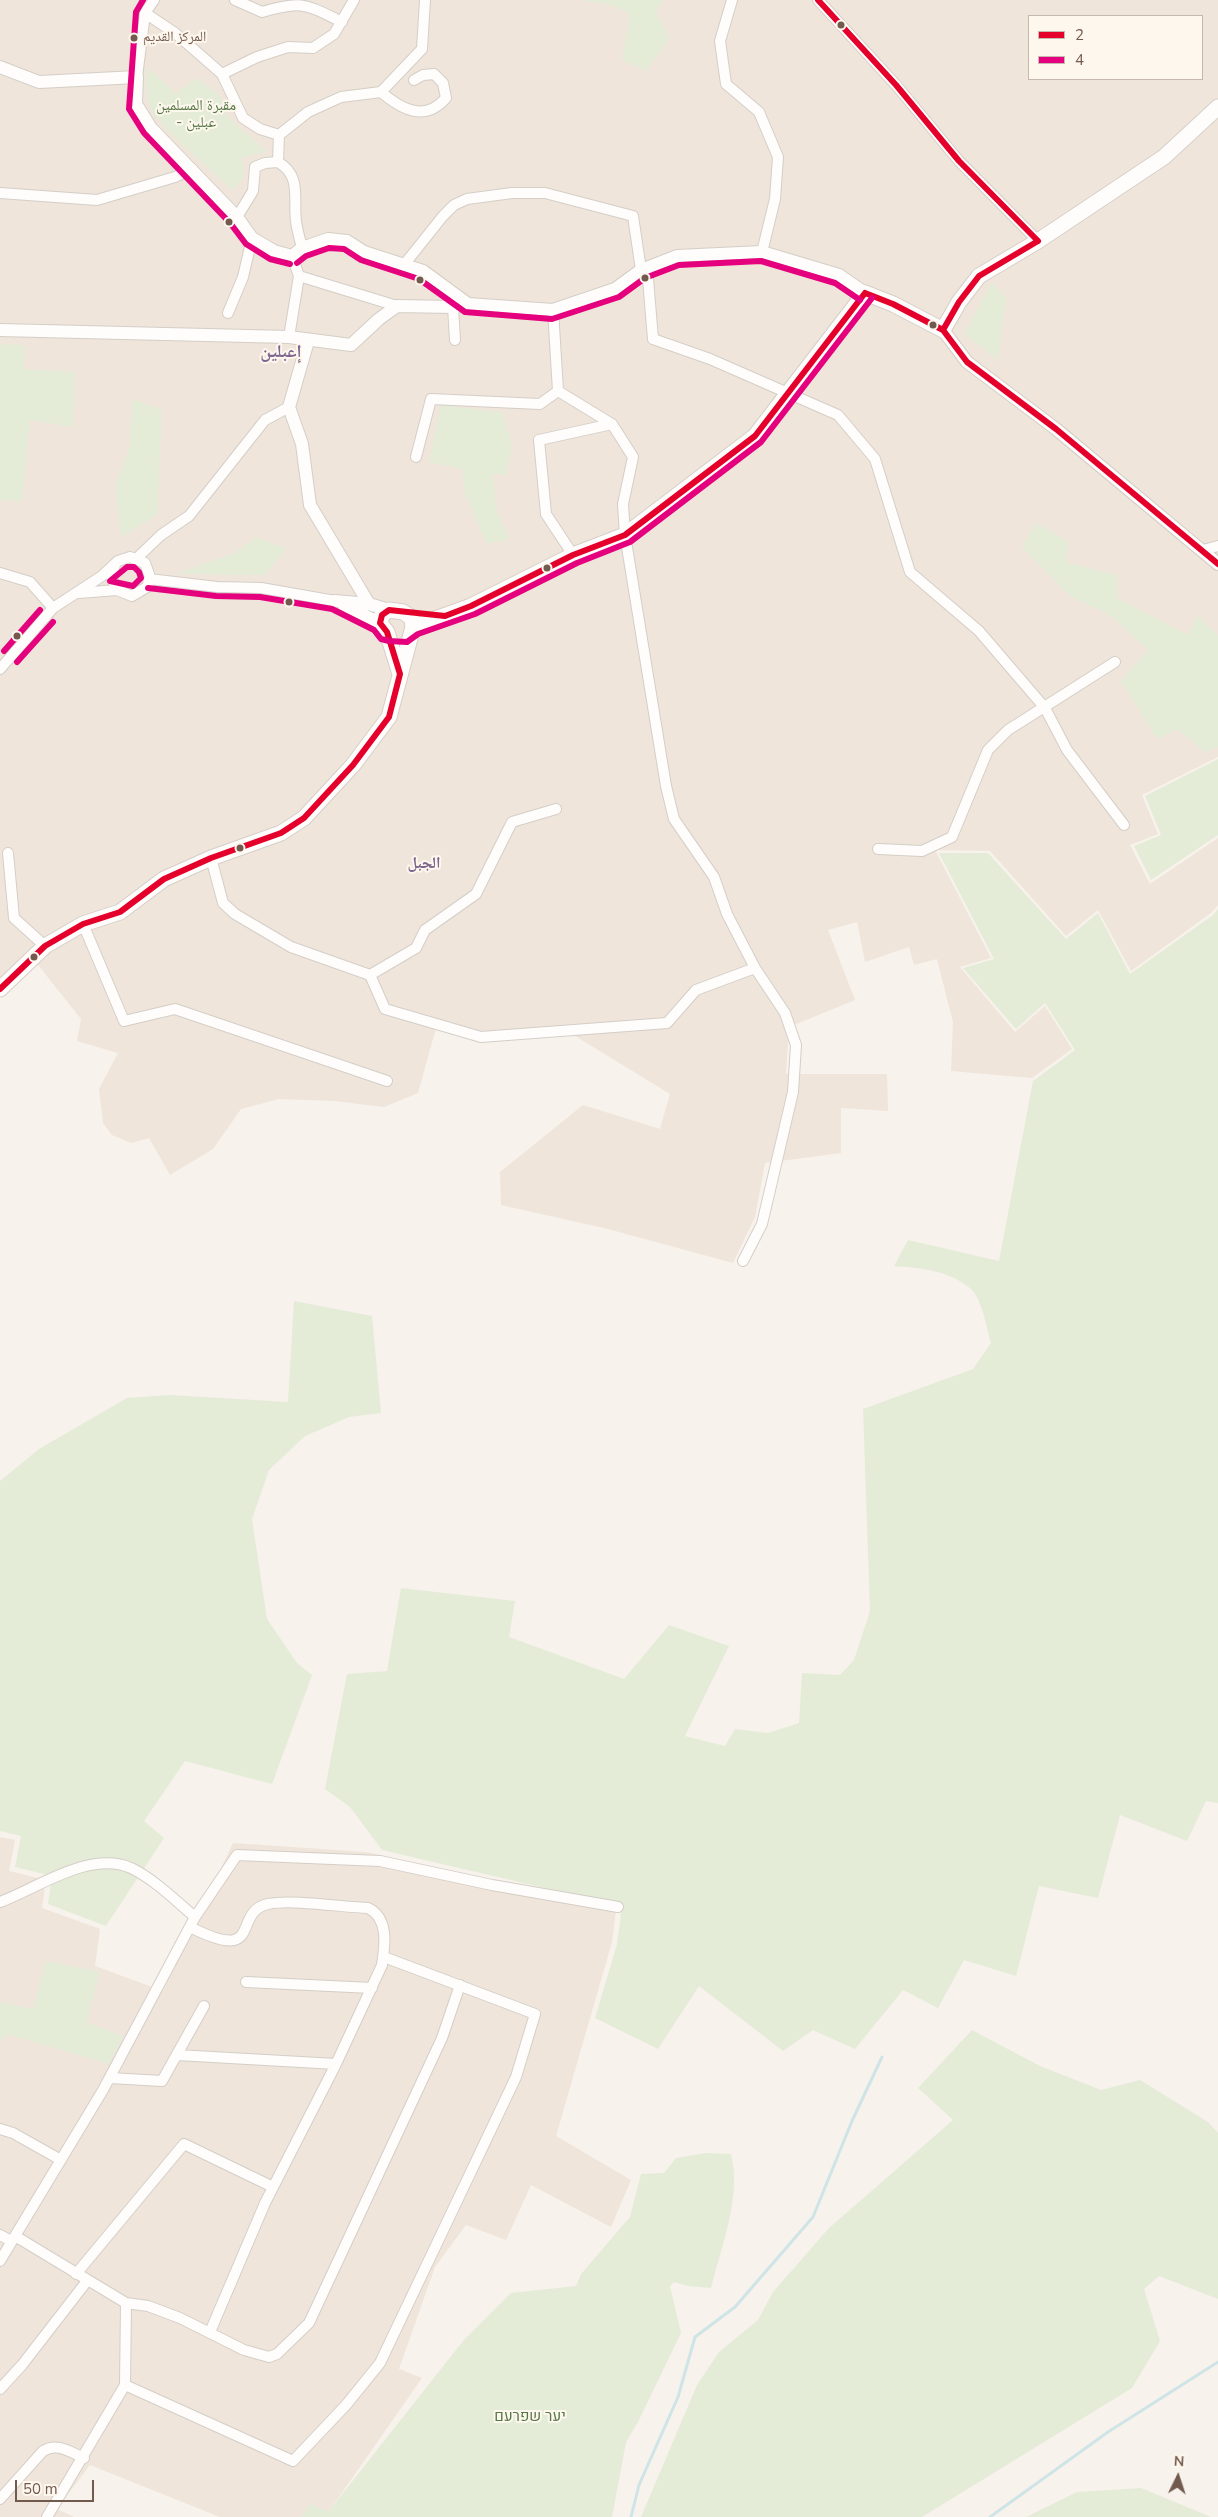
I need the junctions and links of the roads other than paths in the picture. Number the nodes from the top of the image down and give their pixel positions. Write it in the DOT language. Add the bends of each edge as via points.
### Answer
graph roads {
  1 [pos="154,0"];
  2 [pos="234,0"];
  3 [pos="354,0"];
  4 [pos="425,0"];
  5 [pos="732,0"];
  6 [pos="818,0"];
  7 [pos="145,13"];
  8 [pos="342,22"];
  9 [pos="0,67"];
  10 [pos="222,74"];
  11 [pos="137,77"];
  12 [pos="414,80"];
  13 [pos="381,92"];
  14 [pos="1218,108"];
  15 [pos="279,135"];
  16 [pos="278,162"];
  17 [pos="192,169"];
  18 [pos="0,193"];
  19 [pos="237,217"];
  20 [pos="252,238"];
  21 [pos="1038,241"];
  22 [pos="297,252"];
  23 [pos="762,252"];
  24 [pos="403,266"];
  25 [pos="644,268"];
  26 [pos="300,276"];
  27 [pos="865,293"];
  28 [pos="468,304"];
  29 [pos="398,306"];
  30 [pos="452,307"];
  31 [pos="553,310"];
  32 [pos="228,313"];
  33 [pos="0,330"];
  34 [pos="942,330"];
  35 [pos="289,337"];
  36 [pos="455,340"];
  37 [pos="308,341"];
  38 [pos="558,391"];
  39 [pos="789,393"];
  40 [pos="289,408"];
  41 [pos="612,424"];
  42 [pos="416,457"];
  43 [pos="625,536"];
  44 [pos="1218,546"];
  45 [pos="1203,550"];
  46 [pos="573,555"];
  47 [pos="136,558"];
  48 [pos="115,564"];
  49 [pos="1218,564"];
  50 [pos="0,573"];
  51 [pos="149,579"];
  52 [pos="117,590"];
  53 [pos="74,594"];
  54 [pos="335,601"];
  55 [pos="369,604"];
  56 [pos="53,608"];
  57 [pos="385,622"];
  58 [pos="410,624"];
  59 [pos="1115,662"];
  60 [pos="0,669"];
  61 [pos="400,674"];
  62 [pos="1045,708"];
  63 [pos="556,809"];
  64 [pos="1124,825"];
  65 [pos="878,849"];
  66 [pos="8,853"];
  67 [pos="211,858"];
  68 [pos="83,924"];
  69 [pos="45,946"];
  70 [pos="755,968"];
  71 [pos="370,975"];
  72 [pos="0,989"];
  73 [pos="387,1081"];
  74 [pos="743,1261"];
  75 [pos="0,1902"];
  76 [pos="618,1907"];
  77 [pos="195,1917"];
  78 [pos="190,1927"];
  79 [pos="384,1957"];
  80 [pos="246,1982"];
  81 [pos="460,1985"];
  82 [pos="372,1988"];
  83 [pos="204,2006"];
  84 [pos="177,2054"];
  85 [pos="336,2064"];
  86 [pos="110,2078"];
  87 [pos="0,2129"];
  88 [pos="61,2160"];
  89 [pos="273,2187"];
  90 [pos="0,2235"];
  91 [pos="13,2238"];
  92 [pos="0,2260"];
  93 [pos="76,2274"];
  94 [pos="87,2281"];
  95 [pos="126,2303"];
  96 [pos="210,2332"];
  97 [pos="126,2385"];
  98 [pos="0,2389"];
  99 [pos="84,2458"];
  100 [pos="0,2499"];
  101 [pos="47,2517"];
  1 -- 7 [label="street"];
  2 -- 8 [label="street" via="262,12 288,4 308,6"];
  3 -- 8 [label="street"];
  4 -- 13 [label="street" via="422,49"];
  5 -- 23 [label="street" via="720,41 726,84 759,112 778,157 775,198"];
  6 -- 21 [label="street" via="896,85 959,161"];
  7 -- 10 [label="street" via="175,33"];
  7 -- 11 [label="street"];
  8 -- 10 [label="street" via="334,34 313,48 288,47"];
  9 -- 11 [label="street" via="39,82"];
  10 -- 15 [label="street" via="243,118 260,129"];
  11 -- 17 [label="street" via="136,104 151,128"];
  12 -- 13 [label="street" via="434,74 444,82 446,98 437,108 411,111"];
  13 -- 15 [label="street" via="341,97 308,112"];
  14 -- 21 [label="main road" via="1164,157"];
  15 -- 16 [label="street"];
  16 -- 19 [label="street" via="255,167 252,191"];
  16 -- 22 [label="street" via="288,167 296,184"];
  17 -- 18 [label="street" via="97,200"];
  17 -- 19 [label="street"];
  19 -- 20 [label="street"];
  20 -- 22 [label="street" via="274,251"];
  20 -- 32 [label="street" via="243,277"];
  21 -- 34 [label="main road" via="979,276 958,302"];
  22 -- 24 [label="street" via="328,239 347,241 364,252"];
  22 -- 26 [label="street"];
  23 -- 25 [label="street" via="676,256"];
  23 -- 27 [label="street" via="839,275"];
  24 -- 25 [label="street" via="454,205 467,198 545,193 633,216"];
  24 -- 28 [label="street" via="423,271"];
  25 -- 31 [label="street" via="615,289"];
  25 -- 39 [label="street" via="653,339 710,358"];
  26 -- 29 [label="street"];
  26 -- 35 [label="street"];
  27 -- 34 [label="main road"];
  27 -- 39 [label="main road"];
  28 -- 30 [label="street"];
  28 -- 31 [label="street"];
  29 -- 30 [label="street"];
  29 -- 37 [label="street" via="351,345"];
  30 -- 36 [label="street"];
  31 -- 38 [label="street"];
  33 -- 35 [label="street"];
  34 -- 45 [label="street" via="967,362 1056,429"];
  35 -- 37 [label="street"];
  37 -- 40 [label="street"];
  38 -- 41 [label="street"];
  38 -- 42 [label="street" via="540,404 430,399"];
  39 -- 43 [label="main road" via="755,436"];
  39 -- 62 [label="street" via="838,415 875,459 910,572 979,631"];
  40 -- 47 [label="street" via="265,420 189,516"];
  40 -- 55 [label="street" via="302,444 310,505"];
  41 -- 43 [label="street" via="633,458 623,504"];
  41 -- 46 [label="street" via="539,440 546,514"];
  43 -- 46 [label="main road"];
  43 -- 70 [label="street" via="674,819 714,877 727,914"];
  44 -- 45 [label="street"];
  45 -- 49 [label="street"];
  46 -- 58 [label="main road" via="471,606"];
  47 -- 48 [label="street" via="124,558"];
  47 -- 51 [label="street" via="147,567"];
  48 -- 52 [label="street" via="111,576"];
  48 -- 53 [label="street"];
  50 -- 56 [label="street" via="30,582"];
  51 -- 52 [label="street" via="147,587 137,594 125,595"];
  51 -- 54 [label="street" via="217,587 261,588"];
  52 -- 53 [label="street"];
  53 -- 56 [label="street"];
  54 -- 55 [label="street"];
  54 -- 57 [label="street"];
  55 -- 57 [label="street"];
  56 -- 60 [label="street"];
  57 -- 58 [label="main road"];
  57 -- 58 [label="main road" via="400,635"];
  57 -- 61 [label="main road"];
  58 -- 61 [label="main road"];
  59 -- 62 [label="street"];
  61 -- 67 [label="main road" via="389,717 353,764 304,818 281,833"];
  62 -- 64 [label="street" via="1067,750"];
  62 -- 65 [label="street" via="1008,730 988,750 952,837 922,851"];
  63 -- 71 [label="street" via="512,822 476,894 425,930 416,948"];
  66 -- 69 [label="street" via="14,918"];
  67 -- 68 [label="main road" via="164,879 120,912"];
  67 -- 71 [label="street" via="223,903 235,914 291,948"];
  68 -- 69 [label="main road"];
  68 -- 73 [label="street" via="124,1021 175,1009"];
  69 -- 72 [label="main road"];
  70 -- 71 [label="street" via="696,990 667,1023 482,1037 385,1010"];
  70 -- 74 [label="street" via="784,1013 796,1045 793,1092 762,1224"];
  75 -- 77 [label="street" via="64,1872 106,1864 120,1865 147,1878"];
  76 -- 77 [label="street" via="380,1861 237,1855"];
  77 -- 78 [label="street"];
  78 -- 79 [label="street" via="213,1939 230,1941 243,1934 255,1911 268,1904 368,1908 381,1918"];
  78 -- 86 [label="street"];
  79 -- 81 [label="street"];
  79 -- 82 [label="street"];
  80 -- 82 [label="street"];
  81 -- 96 [label="street" via="442,2038 309,2323 288,2346 269,2357 244,2350"];
  81 -- 97 [label="street" via="536,2014 516,2077 392,2340 380,2363 346,2405 294,2461"];
  82 -- 85 [label="street"];
  83 -- 84 [label="street"];
  84 -- 85 [label="street"];
  84 -- 86 [label="street" via="162,2080"];
  85 -- 89 [label="street"];
  86 -- 88 [label="street"];
  87 -- 88 [label="street" via="14,2133"];
  88 -- 91 [label="street"];
  89 -- 93 [label="street" via="184,2144"];
  89 -- 96 [label="street"];
  90 -- 91 [label="street"];
  91 -- 92 [label="street"];
  91 -- 93 [label="street"];
  93 -- 94 [label="street"];
  94 -- 95 [label="street"];
  94 -- 98 [label="street"];
  95 -- 96 [label="street" via="148,2306"];
  95 -- 97 [label="street"];
  97 -- 99 [label="street"];
  99 -- 100 [label="street" via="58,2447 48,2447"];
  99 -- 101 [label="street"];
}
